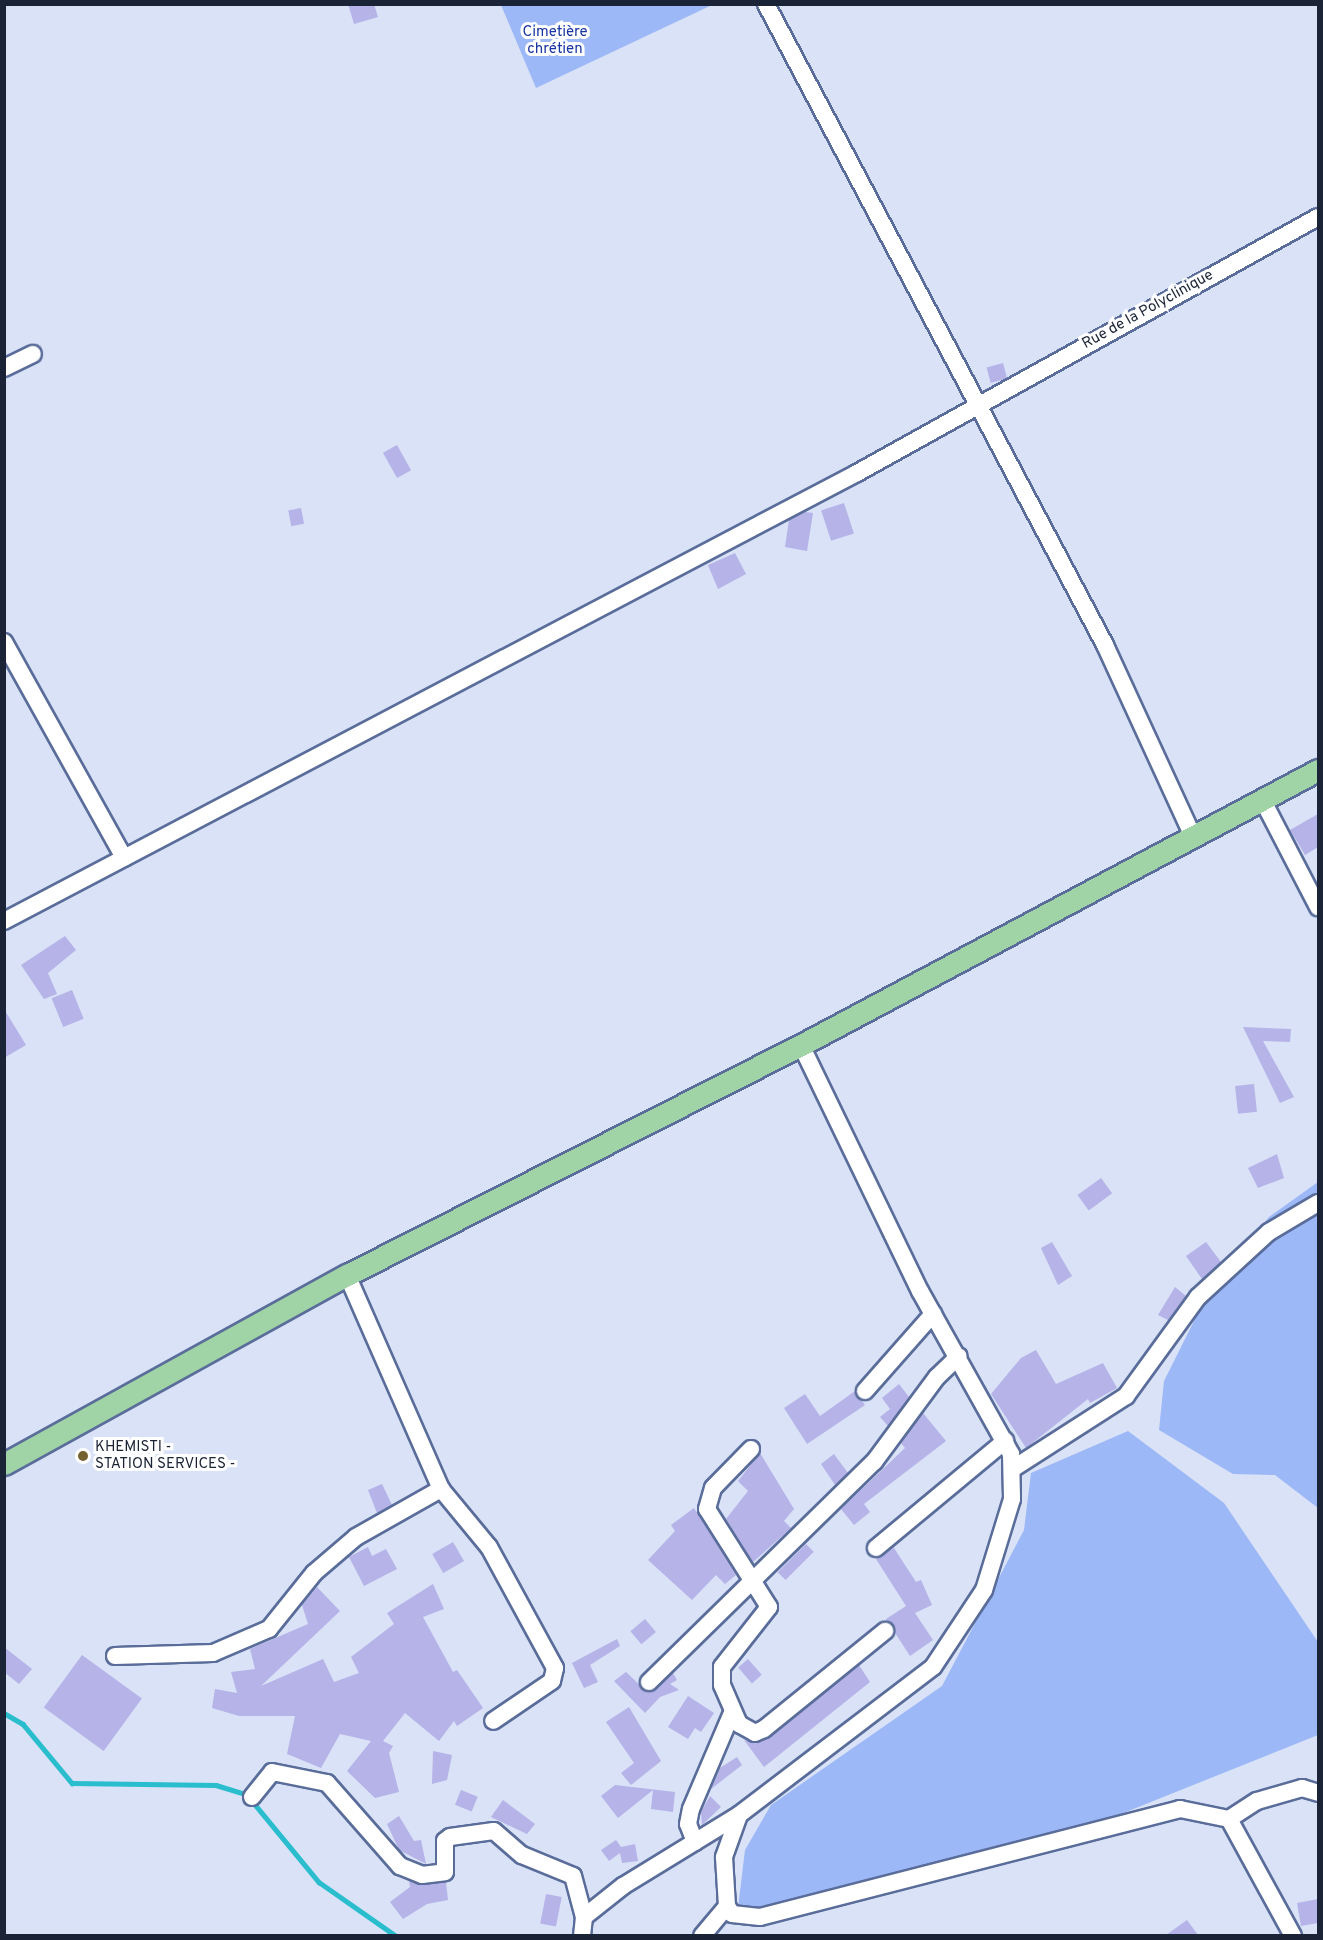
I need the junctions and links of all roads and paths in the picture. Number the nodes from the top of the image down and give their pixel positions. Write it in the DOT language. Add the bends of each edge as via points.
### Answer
graph roads {
  1 [pos="766,4"];
  2 [pos="1318,217"];
  3 [pos="33,354"];
  4 [pos="4,368"];
  5 [pos="977,403"];
  6 [pos="4,642"];
  7 [pos="1318,770"];
  8 [pos="1262,800"];
  9 [pos="1193,836"];
  10 [pos="124,858"];
  11 [pos="1318,907"];
  12 [pos="4,921"];
  13 [pos="801,1045"];
  14 [pos="1318,1203"];
  15 [pos="347,1275"];
  16 [pos="933,1314"];
  17 [pos="959,1356"];
  18 [pos="865,1391"];
  19 [pos="1005,1441"];
  20 [pos="751,1449"];
  21 [pos="4,1464"];
  22 [pos="1014,1468"];
  23 [pos="441,1489"];
  24 [pos="876,1548"];
  25 [pos="750,1580"];
  26 [pos="885,1631"];
  27 [pos="116,1656"];
  28 [pos="649,1682"];
  29 [pos="732,1713"];
  30 [pos="493,1721"];
  31 [pos="1318,1793"];
  32 [pos="252,1797"];
  33 [pos="739,1815"];
  34 [pos="1229,1819"];
  35 [pos="695,1842"];
  36 [pos="727,1906"];
  37 [pos="584,1917"];
  38 [pos="582,1935"];
  39 [pos="702,1935"];
  40 [pos="1293,1935"];
  1 -- 5 [label="street"];
  2 -- 5 [label="street, Rue de la Polyclinique"];
  3 -- 4 [label="street"];
  5 -- 9 [label="street" via="1105,645"];
  5 -- 10 [label="street, Rue de la Polyclinique" via="857,473"];
  6 -- 10 [label="street"];
  7 -- 8 [label="main road"];
  8 -- 9 [label="main road"];
  8 -- 11 [label="street"];
  9 -- 13 [label="main road"];
  10 -- 12 [label="street, Rue de la Polyclinique"];
  13 -- 15 [label="main road"];
  13 -- 16 [label="street"];
  14 -- 22 [label="street" via="1269,1232 1198,1297 1126,1396"];
  15 -- 21 [label="main road"];
  15 -- 23 [label="street"];
  16 -- 17 [label="street"];
  16 -- 18 [label="street"];
  17 -- 19 [label="street"];
  17 -- 25 [label="street" via="937,1377 874,1462"];
  19 -- 22 [label="street"];
  19 -- 24 [label="street"];
  20 -- 25 [label="street" via="713,1488 707,1509"];
  22 -- 33 [label="street" via="1009,1510 984,1590 933,1667"];
  23 -- 27 [label="street" via="356,1537 314,1573 269,1629 213,1653"];
  23 -- 30 [label="street" via="489,1547 555,1668 552,1681"];
  25 -- 28 [label="street"];
  25 -- 29 [label="street" via="769,1607 722,1667"];
  26 -- 29 [label="street" via="764,1729 748,1731"];
  29 -- 35 [label="street" via="691,1809 688,1824"];
  31 -- 34 [label="street" via="1302,1788 1257,1801"];
  32 -- 37 [label="street" via="272,1772 327,1783 400,1866 422,1875 445,1872 445,1840 494,1831 522,1855 573,1876"];
  33 -- 35 [label="street"];
  33 -- 36 [label="street" via="724,1857"];
  34 -- 36 [label="street" via="1180,1809 760,1917 732,1914"];
  34 -- 40 [label="street"];
  35 -- 37 [label="street" via="654,1864"];
  36 -- 39 [label="street"];
  37 -- 38 [label="street"];
}
